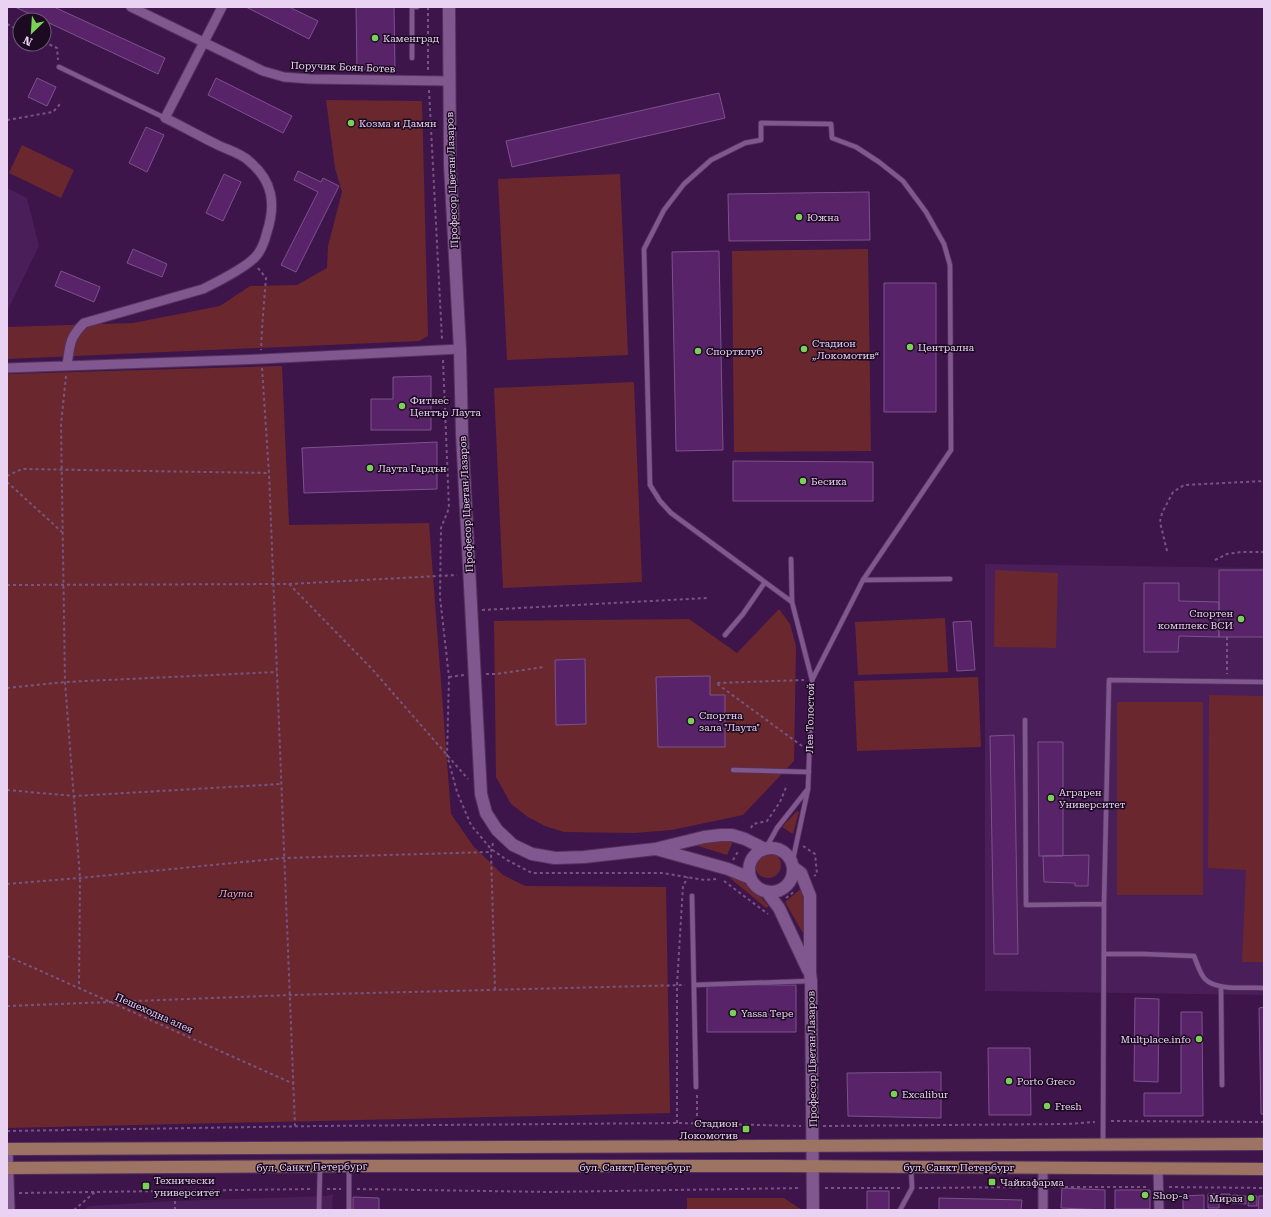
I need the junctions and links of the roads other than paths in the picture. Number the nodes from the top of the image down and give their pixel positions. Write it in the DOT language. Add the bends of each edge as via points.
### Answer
graph roads {
  1 [pos="131,7"];
  2 [pos="222,7"];
  3 [pos="417,7"];
  4 [pos="449,7"];
  5 [pos="204,42"];
  6 [pos="412,58"];
  7 [pos="58,67"];
  8 [pos="449,81"];
  9 [pos="165,118"];
  10 [pos="460,349"];
  11 [pos="67,365"];
  12 [pos="7,368"];
  13 [pos="791,559"];
  14 [pos="950,579"];
  15 [pos="863,580"];
  16 [pos="765,582"];
  17 [pos="792,602"];
  18 [pos="725,635"];
  19 [pos="812,680"];
  20 [pos="1264,682"];
  21 [pos="1025,720"];
  22 [pos="733,770"];
  23 [pos="809,772"];
  24 [pos="808,789"];
  25 [pos="766,848"];
  26 [pos="655,849"];
  27 [pos="792,865"];
  28 [pos="750,878"];
  29 [pos="767,892"];
  30 [pos="692,896"];
  31 [pos="1104,904"];
  32 [pos="1104,954"];
  33 [pos="810,977"];
  34 [pos="694,984"];
  35 [pos="1221,987"];
  36 [pos="1264,988"];
  37 [pos="1222,1085"];
  38 [pos="696,1088"];
  39 [pos="1103,1144"];
  40 [pos="1264,1144"];
  41 [pos="812,1146"];
  42 [pos="7,1149"];
  43 [pos="349,1166"];
  44 [pos="813,1166"];
  45 [pos="320,1167"];
  46 [pos="910,1167"];
  47 [pos="8,1168"];
  48 [pos="1044,1168"];
  49 [pos="1158,1168"];
  50 [pos="1264,1169"];
  51 [pos="10,1210"];
  52 [pos="319,1210"];
  53 [pos="349,1210"];
  54 [pos="813,1210"];
  55 [pos="900,1210"];
  56 [pos="1043,1210"];
  57 [pos="1159,1210"];
  1 -- 5 [label="street, Поручик Боян Ботев"];
  2 -- 5 [label="street"];
  3 -- 6 [label="lane" via="412,7"];
  4 -- 8 [label="street, Професор Цветан Лазаров"];
  5 -- 8 [label="street, Поручик Боян Ботев" via="262,71 284,76 310,79"];
  5 -- 9 [label="street"];
  7 -- 9 [label="lane"];
  8 -- 10 [label="street, Професор Цветан Лазаров" via="450,165"];
  9 -- 11 [label="street" via="248,160 262,174 270,190 272,204 271,220 265,238 258,254 252,260 203,289 84,323 71,339"];
  10 -- 11 [label="street"];
  10 -- 26 [label="street, Професор Цветан Лазаров" via="474,674 481,794 486,813 497,830 513,845 532,854 555,858 584,857"];
  11 -- 12 [label="street"];
  13 -- 17 [label="lane, Лев Толостой"];
  14 -- 15 [label="lane"];
  15 -- 16 [label="lane" via="951,450 950,265 944,244 926,212 903,182 856,147 832,138 831,124 761,123 760,140 746,143 711,160 684,184 664,210 644,249 650,485 671,513"];
  15 -- 19 [label="lane"];
  16 -- 17 [label="lane"];
  16 -- 18 [label="lane"];
  17 -- 19 [label="lane, Лев Толостой"];
  19 -- 23 [label="lane, Лев Толостой"];
  20 -- 31 [label="lane" via="1110,680"];
  21 -- 31 [label="lane" via="1026,905"];
  22 -- 23 [label="lane"];
  23 -- 24 [label="lane, Лев Толостой"];
  24 -- 25 [label="lane" via="777,828"];
  24 -- 27 [label="lane, Лев Толостой"];
  25 -- 26 [label="street, Професор Цветан Лазаров" via="745,839 722,834"];
  25 -- 27 [label="street" via="785,853"];
  25 -- 28 [label="street" via="754,855 751,860"];
  26 -- 28 [label="street, Професор Цветан Лазаров" via="728,869"];
  27 -- 29 [label="street" via="793,874 786,886 781,890"];
  27 -- 33 [label="street, Професор Цветан Лазаров" via="801,873 810,896"];
  28 -- 29 [label="street" via="757,887"];
  29 -- 33 [label="street, Професор Цветан Лазаров" via="779,908"];
  30 -- 34 [label="lane"];
  31 -- 32 [label="lane"];
  32 -- 35 [label="lane" via="1194,956 1204,978 1211,984"];
  32 -- 39 [label="lane"];
  33 -- 34 [label="lane"];
  33 -- 41 [label="street, Професор Цветан Лазаров"];
  34 -- 38 [label="lane"];
  35 -- 36 [label="lane"];
  35 -- 37 [label="lane"];
  39 -- 40 [label="main road, бул. Санкт Петербург"];
  39 -- 41 [label="main road, бул. Санкт Петербург"];
  41 -- 42 [label="main road, бул. Санкт Петербург"];
  41 -- 44 [label="street"];
  42 -- 47 [label="street"];
  43 -- 44 [label="main road, бул. Санкт Петербург"];
  43 -- 45 [label="main road, бул. Санкт Петербург"];
  43 -- 53 [label="lane"];
  44 -- 46 [label="main road, бул. Санкт Петербург"];
  44 -- 54 [label="street"];
  45 -- 47 [label="main road, бул. Санкт Петербург"];
  45 -- 52 [label="lane"];
  46 -- 48 [label="main road, бул. Санкт Петербург"];
  46 -- 55 [label="lane" via="912,1188"];
  47 -- 51 [label="street"];
  48 -- 49 [label="main road, бул. Санкт Петербург"];
  48 -- 56 [label="street"];
  49 -- 50 [label="main road, бул. Санкт Петербург"];
  49 -- 57 [label="street"];
}
